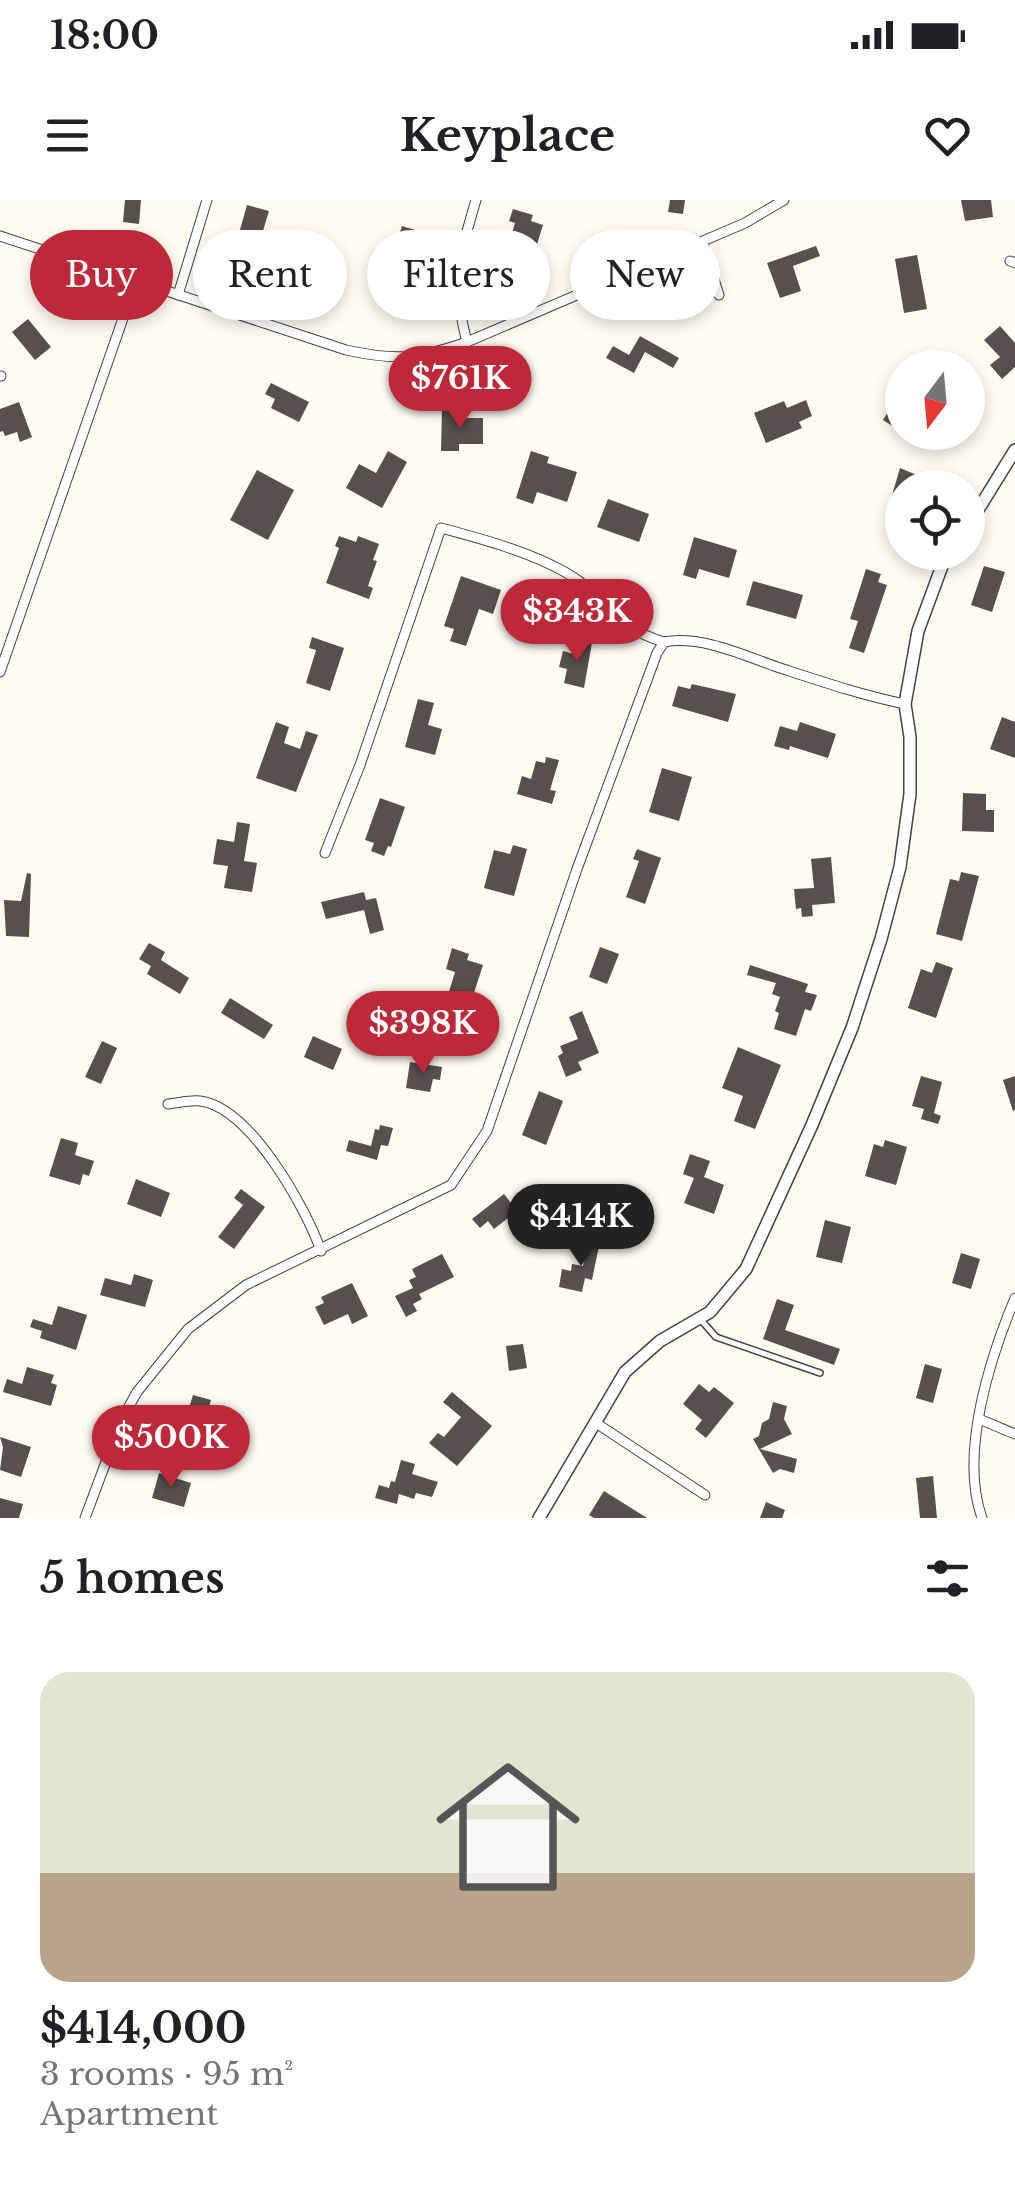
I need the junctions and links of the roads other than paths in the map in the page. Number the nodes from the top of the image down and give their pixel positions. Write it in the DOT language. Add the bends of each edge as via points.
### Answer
graph roads {
  1 [pos="207,200"];
  2 [pos="476,200"];
  3 [pos="784,200"];
  4 [pos="720,234"];
  5 [pos="0,236"];
  6 [pos="30,246"];
  7 [pos="173,293"];
  8 [pos="178,295"];
  9 [pos="570,298"];
  10 [pos="122,320"];
  11 [pos="467,342"];
  12 [pos="1015,450"];
  13 [pos="985,499"];
  14 [pos="941,570"];
  15 [pos="664,642"];
  16 [pos="0,672"];
  17 [pos="905,704"];
  18 [pos="325,853"];
  19 [pos="168,1104"];
  20 [pos="321,1251"];
  21 [pos="1015,1298"];
  22 [pos="700,1318"];
  23 [pos="820,1372"];
  24 [pos="978,1419"];
  25 [pos="596,1423"];
  26 [pos="1015,1434"];
  27 [pos="705,1495"];
  28 [pos="85,1518"];
  29 [pos="539,1518"];
  30 [pos="982,1518"];
  1 -- 8 [label="street"];
  2 -- 11 [label="street" via="457,266"];
  3 -- 4 [label="street"];
  5 -- 6 [label="street"];
  7 -- 8 [label="street"];
  8 -- 11 [label="street" via="388,359"];
  9 -- 11 [label="street"];
  10 -- 16 [label="street"];
  12 -- 13 [label="street"];
  14 -- 17 [label="street" via="918,631"];
  15 -- 17 [label="street" via="720,648"];
  15 -- 18 [label="street" via="630,630 566,572 440,528"];
  15 -- 20 [label="street" via="486,1131 451,1185"];
  17 -- 22 [label="street" via="910,794 900,867 852,1028 746,1269"];
  19 -- 20 [label="street" via="202,1101 241,1122 310,1220"];
  20 -- 28 [label="street" via="246,1285 188,1329 122,1419"];
  21 -- 24 [label="street"];
  22 -- 23 [label="lane" via="716,1337"];
  22 -- 25 [label="street" via="631,1366"];
  24 -- 26 [label="street"];
  24 -- 30 [label="street" via="971,1462"];
  25 -- 27 [label="street"];
  25 -- 29 [label="street"];
}
